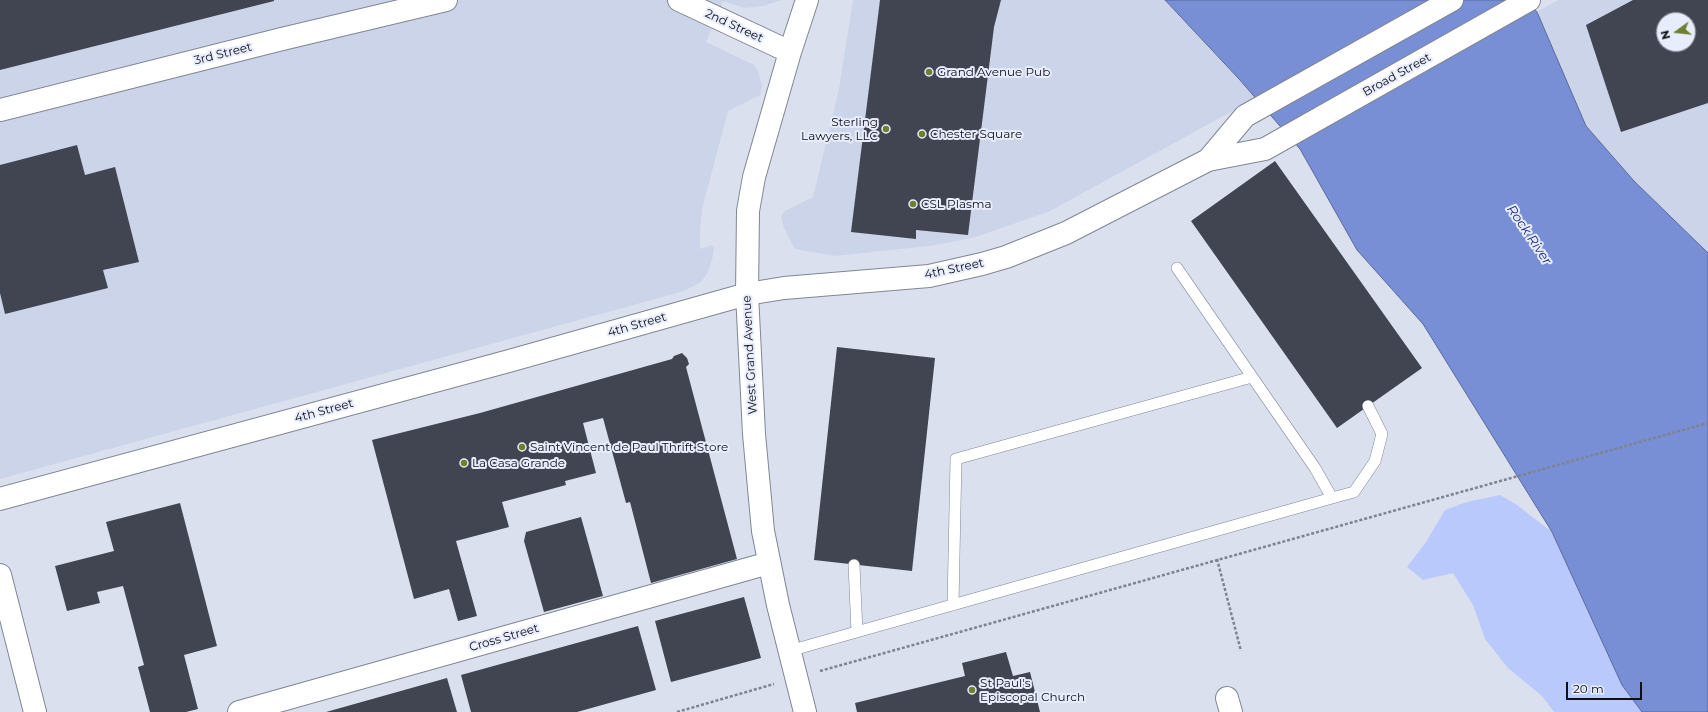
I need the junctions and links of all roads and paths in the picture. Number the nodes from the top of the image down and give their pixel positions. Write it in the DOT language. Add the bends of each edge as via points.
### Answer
graph roads {
  1 [pos="446,0"];
  2 [pos="679,0"];
  3 [pos="807,0"];
  4 [pos="1452,0"];
  5 [pos="1529,0"];
  6 [pos="412,4"];
  7 [pos="790,52"];
  8 [pos="0,110"];
  9 [pos="1265,149"];
  10 [pos="1208,160"];
  11 [pos="1177,268"];
  12 [pos="747,294"];
  13 [pos="1252,377"];
  14 [pos="1368,406"];
  15 [pos="1708,423"];
  16 [pos="1332,498"];
  17 [pos="0,499"];
  18 [pos="1217,560"];
  19 [pos="768,563"];
  20 [pos="854,564"];
  21 [pos="0,575"];
  22 [pos="953,605"];
  23 [pos="857,632"];
  24 [pos="789,651"];
  25 [pos="1241,651"];
  26 [pos="795,678"];
  27 [pos="35,712"];
  28 [pos="239,712"];
  29 [pos="677,712"];
  30 [pos="804,712"];
  1 -- 6 [label="street, 3rd Street"];
  2 -- 7 [label="street, 2nd Street"];
  3 -- 7 [label="street, West Grand Avenue"];
  4 -- 10 [label="street" via="1244,116"];
  5 -- 9 [label="street, Broad Street"];
  6 -- 8 [label="street, 3rd Street"];
  7 -- 12 [label="street, West Grand Avenue" via="754,177 748,211"];
  9 -- 10 [label="street, 4th Street"];
  10 -- 12 [label="street, 4th Street" via="1066,233 987,263 929,276 792,287"];
  11 -- 13 [label="lane"];
  12 -- 17 [label="street, 4th Street"];
  12 -- 19 [label="street, West Grand Avenue" via="758,494"];
  13 -- 16 [label="lane" via="1315,468"];
  13 -- 22 [label="lane" via="956,459"];
  14 -- 16 [label="lane" via="1382,434 1375,461 1354,492"];
  15 -- 18 [label="path"];
  16 -- 22 [label="lane"];
  18 -- 25 [label="path"];
  18 -- 26 [label="path"];
  19 -- 24 [label="street, West Grand Avenue"];
  19 -- 28 [label="street, Cross Street"];
  20 -- 23 [label="lane"];
  21 -- 27 [label="street"];
  22 -- 23 [label="lane"];
  23 -- 24 [label="lane"];
  24 -- 26 [label="street, West Grand Avenue"];
  26 -- 29 [label="path"];
  26 -- 30 [label="street, West Grand Avenue"];
}
